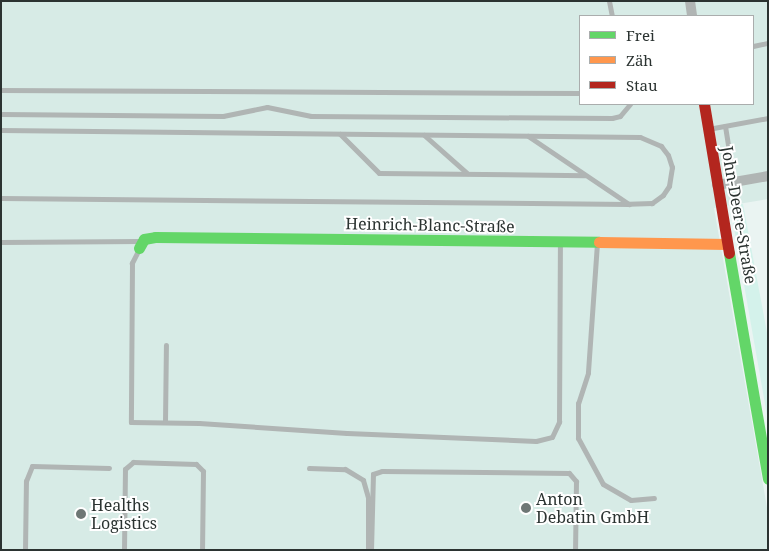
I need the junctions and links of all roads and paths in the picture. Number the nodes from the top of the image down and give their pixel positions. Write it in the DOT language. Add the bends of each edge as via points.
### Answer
graph roads {
  1 [pos="609,1"];
  2 [pos="690,1"];
  3 [pos="612,15"];
  4 [pos="692,15"];
  5 [pos="767,43"];
  6 [pos="754,46"];
  7 [pos="1,90"];
  8 [pos="579,93"];
  9 [pos="629,105"];
  10 [pos="704,105"];
  11 [pos="1,114"];
  12 [pos="768,118"];
  13 [pos="725,126"];
  14 [pos="708,129"];
  15 [pos="1,131"];
  16 [pos="340,134"];
  17 [pos="424,135"];
  18 [pos="528,136"];
  19 [pos="467,174"];
  20 [pos="585,175"];
  21 [pos="768,176"];
  22 [pos="734,182"];
  23 [pos="717,185"];
  24 [pos="1,198"];
  25 [pos="629,204"];
  26 [pos="1,242"];
  27 [pos="560,243"];
  28 [pos="597,243"];
  29 [pos="727,244"];
  30 [pos="141,245"];
  31 [pos="166,345"];
  32 [pos="165,422"];
  33 [pos="109,468"];
  34 [pos="309,468"];
  35 [pos="768,479"];
  36 [pos="654,498"];
  37 [pos="25,550"];
  38 [pos="124,550"];
  39 [pos="202,550"];
  40 [pos="369,550"];
  41 [pos="575,550"];
  1 -- 3 [label="lane"];
  2 -- 4 [label="street"];
  5 -- 6 [label="lane"];
  7 -- 8 [label="lane"];
  9 -- 11 [label="lane" via="620,116 612,118 312,116 267,107 223,116"];
  10 -- 14 [label="street, John-Deere-Straße"];
  12 -- 13 [label="lane"];
  13 -- 14 [label="lane"];
  13 -- 22 [label="lane"];
  14 -- 23 [label="street, John-Deere-Straße"];
  15 -- 16 [label="lane"];
  16 -- 17 [label="lane"];
  16 -- 19 [label="lane" via="379,173"];
  17 -- 18 [label="lane"];
  17 -- 19 [label="lane"];
  18 -- 20 [label="lane"];
  18 -- 25 [label="lane" via="640,137 661,146 672,167 669,186 652,203"];
  19 -- 20 [label="lane"];
  20 -- 25 [label="lane"];
  21 -- 22 [label="street"];
  22 -- 23 [label="street"];
  23 -- 29 [label="street, John-Deere-Straße"];
  24 -- 25 [label="lane"];
  26 -- 30 [label="lane"];
  27 -- 28 [label="street, Heinrich-Blanc-Straße"];
  27 -- 30 [label="street, Heinrich-Blanc-Straße" via="155,237"];
  27 -- 32 [label="lane" via="559,422 552,437 536,441"];
  28 -- 29 [label="street, Heinrich-Blanc-Straße"];
  28 -- 36 [label="lane" via="588,373 578,403 578,438 603,484 631,500"];
  29 -- 35 [label="street, John-Deere-Straße"];
  30 -- 32 [label="lane" via="132,263 131,422"];
  31 -- 32 [label="lane"];
  33 -- 37 [label="lane" via="32,466 26,481"];
  34 -- 40 [label="lane" via="345,469 363,480 368,498"];
  38 -- 39 [label="lane" via="125,470 132,462 196,464 203,471"];
  40 -- 41 [label="lane" via="373,474 382,471 569,472 576,481"];
}
